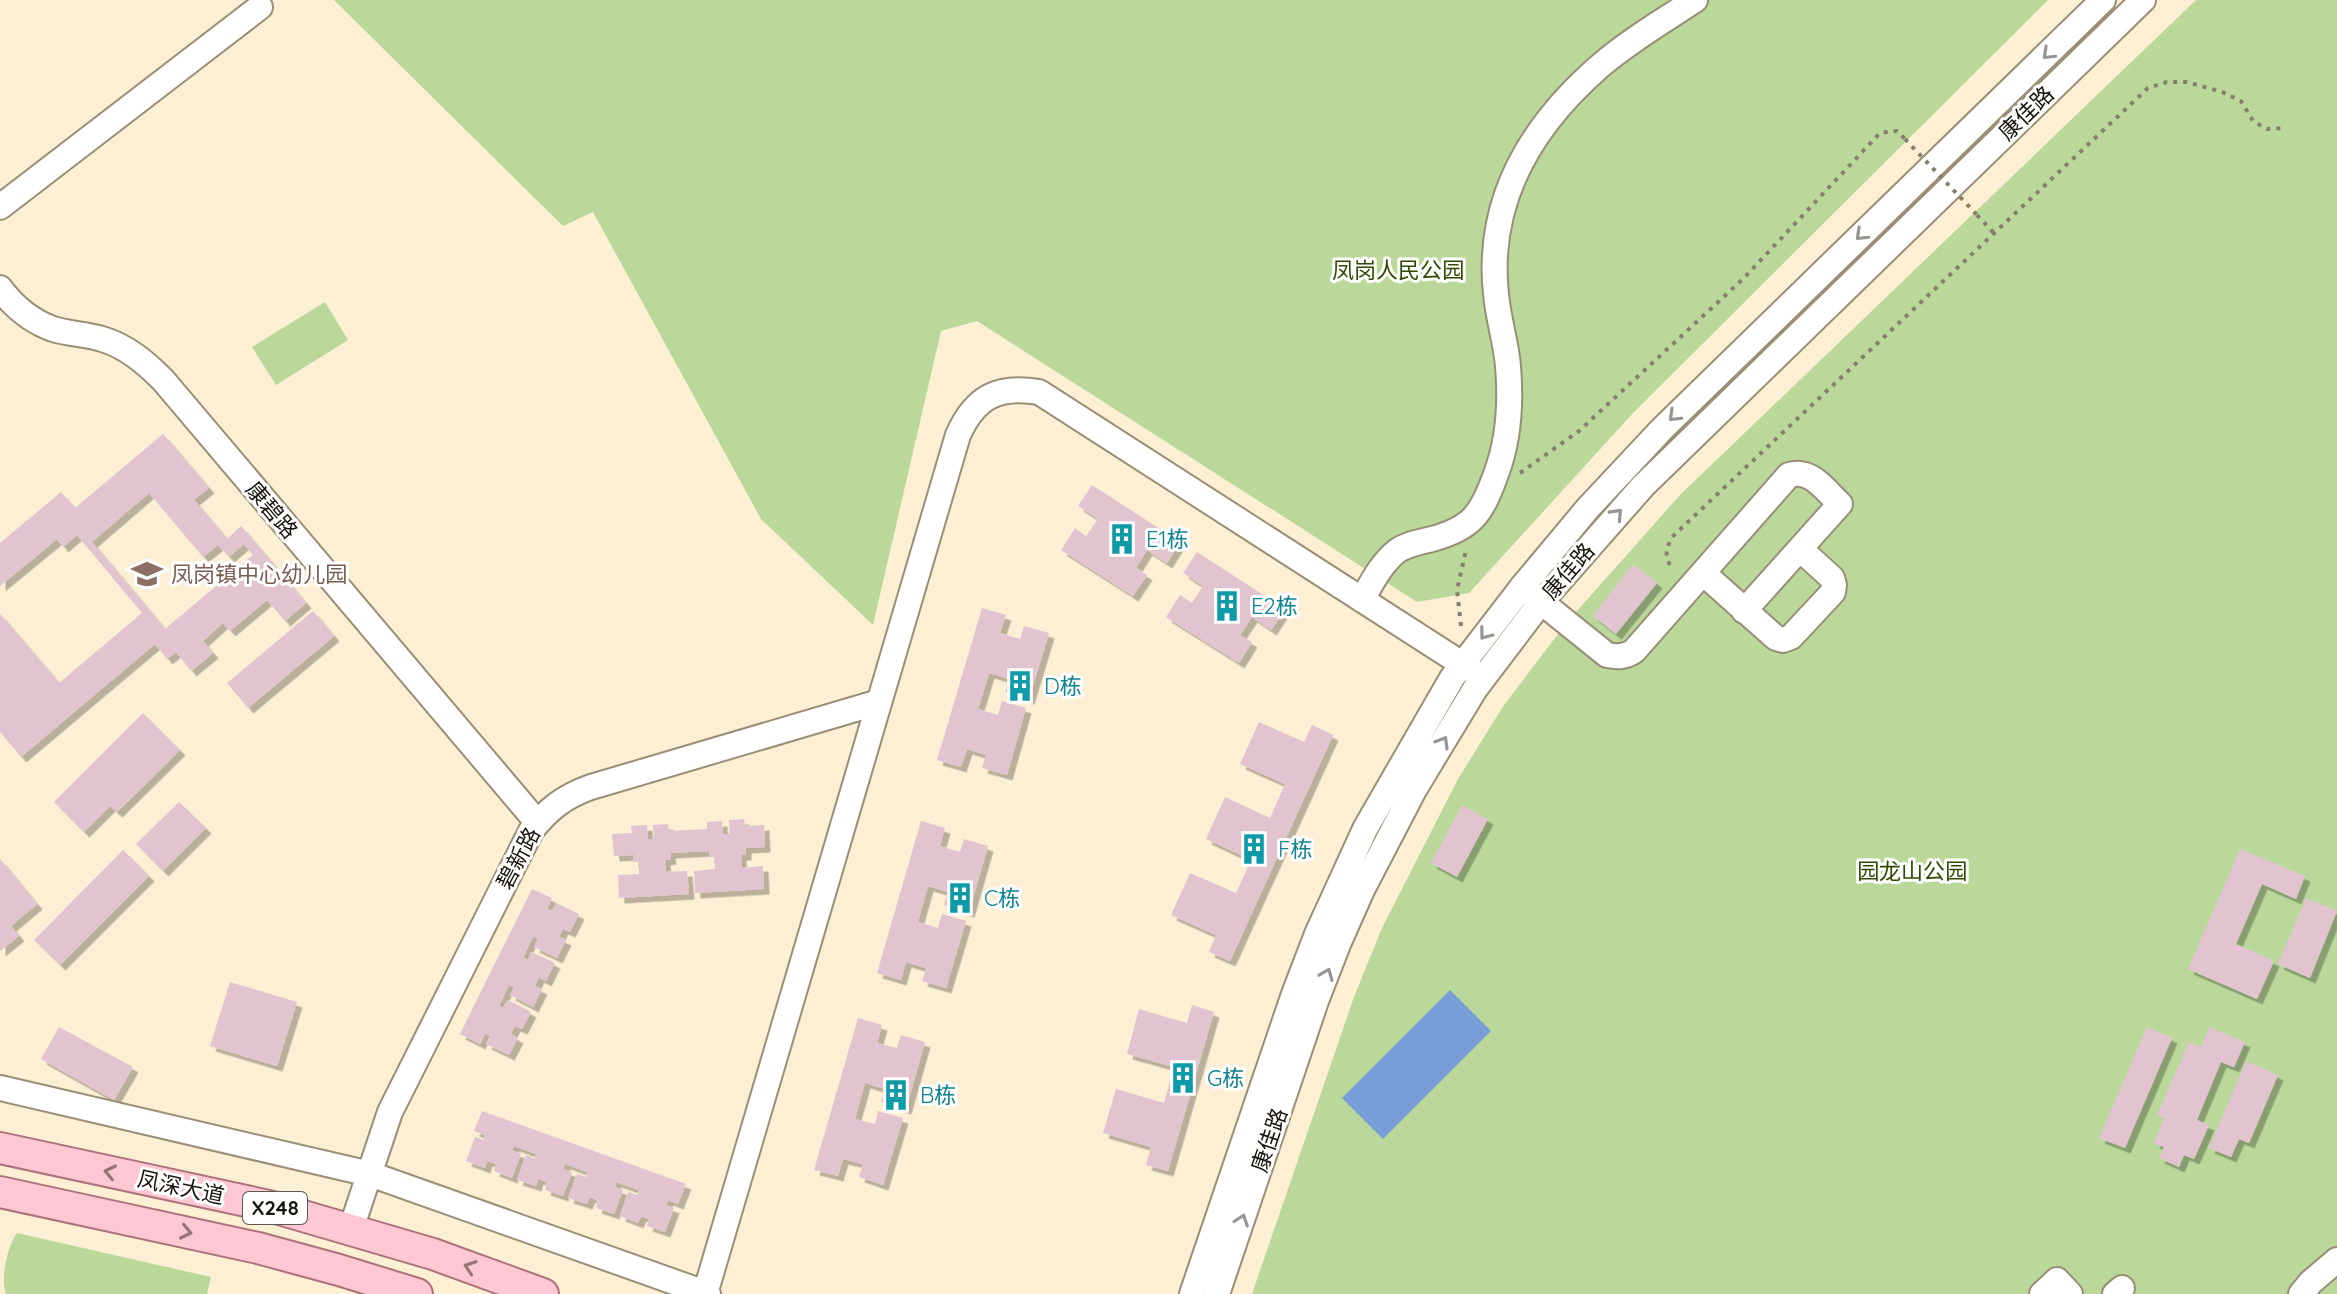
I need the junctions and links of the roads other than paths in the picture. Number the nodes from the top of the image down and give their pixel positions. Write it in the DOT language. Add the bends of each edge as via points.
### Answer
graph roads {
  1 [pos="1695,0"];
  2 [pos="2103,0"];
  3 [pos="2143,0"];
  4 [pos="260,7"];
  5 [pos="0,207"];
  6 [pos="0,288"];
  7 [pos="1800,549"];
  8 [pos="1703,573"];
  9 [pos="1531,594"];
  10 [pos="1362,600"];
  11 [pos="1744,611"];
  12 [pos="1462,665"];
  13 [pos="1483,678"];
  14 [pos="879,702"];
  15 [pos="537,822"];
  16 [pos="0,1088"];
  17 [pos="0,1148"];
  18 [pos="370,1174"];
  19 [pos="1,1194"];
  20 [pos="351,1229"];
  21 [pos="2337,1260"];
  22 [pos="417,1294"];
  23 [pos="543,1294"];
  24 [pos="706,1294"];
  25 [pos="1192,1294"];
  26 [pos="1217,1294"];
  27 [pos="2042,1294"];
  28 [pos="2070,1294"];
  29 [pos="2301,1294"];
  1 -- 10 [label="street" via="1601,65 1525,152 1494,242 1509,408 1506,444 1488,495 1466,526 1400,549 1379,570"];
  2 -- 9 [label="street, 康佳路, one-way" via="1662,429 1607,488"];
  9 -- 3 [label="street, 康佳路, one-way"];
  4 -- 5 [label="street"];
  6 -- 15 [label="street, 康碧路" via="32,319 55,330 104,339 154,372"];
  7 -- 8 [label="street" via="1840,504 1807,473 1798,472 1789,475"];
  7 -- 11 [label="street"];
  7 -- 11 [label="street" via="1832,578 1833,592 1783,640"];
  8 -- 9 [label="street" via="1634,651 1621,657 1607,655"];
  8 -- 11 [label="street"];
  9 -- 12 [label="street, 康佳路, one-way"];
  9 -- 13 [label="street, 康佳路"];
  10 -- 12 [label="street"];
  10 -- 14 [label="street" via="1039,392 999,392 981,402 958,435"];
  12 -- 13 [label="street"];
  12 -- 25 [label="street, 康佳路" via="1379,803 1322,920"];
  26 -- 13 [label="street, 康佳路, one-way" via="1339,942 1414,790"];
  14 -- 15 [label="street, 碧新路" via="591,787 557,803"];
  14 -- 24 [label="street"];
  15 -- 18 [label="street, 碧新路" via="390,1112"];
  16 -- 18 [label="street"];
  20 -- 17 [label="main road, 凤深大道 / X248, one-way"];
  18 -- 20 [label="street, 碧新路"];
  18 -- 24 [label="street"];
  19 -- 22 [label="main road, 凤深大道 / X248, one-way" via="258,1248"];
  23 -- 20 [label="main road, 凤深大道 / X248, one-way"];
  21 -- 29 [label="street"];
  27 -- 28 [label="street" via="2057,1280"];
}
